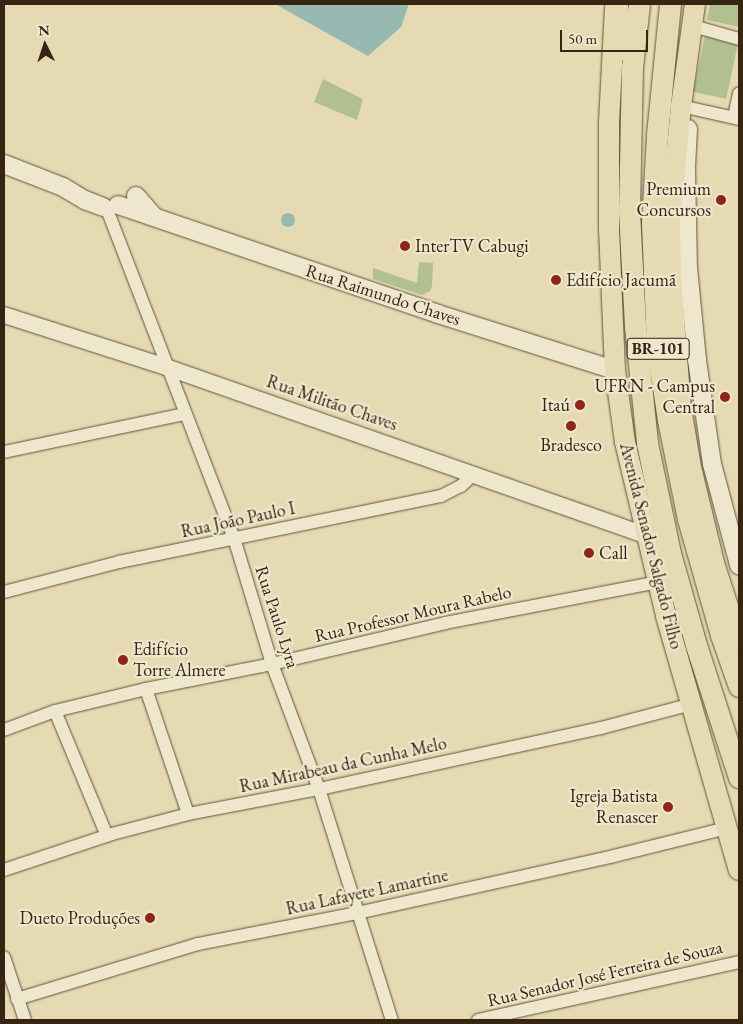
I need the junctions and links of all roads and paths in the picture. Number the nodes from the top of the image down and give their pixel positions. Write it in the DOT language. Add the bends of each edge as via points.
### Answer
graph roads {
  1 [pos="616,4"];
  2 [pos="639,4"];
  3 [pos="670,4"];
  4 [pos="695,4"];
  5 [pos="693,26"];
  6 [pos="739,40"];
  7 [pos="632,67"];
  8 [pos="739,94"];
  9 [pos="685,106"];
  10 [pos="737,118"];
  11 [pos="4,164"];
  12 [pos="136,196"];
  13 [pos="111,211"];
  14 [pos="154,219"];
  15 [pos="4,315"];
  16 [pos="166,367"];
  17 [pos="615,370"];
  18 [pos="186,414"];
  19 [pos="4,452"];
  20 [pos="474,474"];
  21 [pos="645,535"];
  22 [pos="234,538"];
  23 [pos="739,565"];
  24 [pos="657,582"];
  25 [pos="4,592"];
  26 [pos="739,640"];
  27 [pos="272,664"];
  28 [pos="739,686"];
  29 [pos="146,689"];
  30 [pos="692,704"];
  31 [pos="55,711"];
  32 [pos="4,730"];
  33 [pos="739,776"];
  34 [pos="318,789"];
  35 [pos="188,814"];
  36 [pos="730,828"];
  37 [pos="107,836"];
  38 [pos="4,870"];
  39 [pos="739,870"];
  40 [pos="357,913"];
  41 [pos="4,957"];
  42 [pos="739,962"];
  43 [pos="8,975"];
  44 [pos="4,996"];
  45 [pos="17,999"];
  46 [pos="25,1020"];
  47 [pos="392,1020"];
  48 [pos="478,1020"];
  1 -- 7 [label="highway"];
  1 -- 17 [label="main road, Avenida Senador Salgado Filho" via="609,121 609,228"];
  2 -- 7 [label="highway, Avenida Senador Salgado Filho / BR-101"];
  3 -- 28 [label="highway, BR-101" via="652,223 657,348 688,519"];
  4 -- 5 [label="main road"];
  5 -- 6 [label="street"];
  5 -- 9 [label="main road"];
  7 -- 33 [label="highway, Avenida Senador Salgado Filho / BR-101" via="632,274 647,443 670,553"];
  8 -- 10 [label="street"];
  9 -- 10 [label="street"];
  9 -- 23 [label="main road" via="686,218 696,360 712,464"];
  9 -- 26 [label="main road" via="670,223 681,408 702,516"];
  11 -- 13 [label="main road, Rua Raimundo Chaves" via="63,187"];
  12 -- 14 [label="main road"];
  13 -- 14 [label="main road, Rua Raimundo Chaves"];
  13 -- 16 [label="street, Rua Paulo Lyra"];
  14 -- 17 [label="main road, Rua Raimundo Chaves"];
  15 -- 16 [label="street, Rua Militão Chaves"];
  16 -- 18 [label="street, Rua Paulo Lyra"];
  16 -- 20 [label="street, Rua Militão Chaves"];
  17 -- 21 [label="main road, Avenida Senador Salgado Filho" via="625,442"];
  18 -- 19 [label="street"];
  18 -- 22 [label="street, Rua Paulo Lyra"];
  20 -- 21 [label="street, Rua Militão Chaves"];
  20 -- 22 [label="street, Rua João Paulo I" via="461,486 441,496"];
  21 -- 24 [label="main road, Avenida Senador Salgado Filho"];
  22 -- 25 [label="street, Rua João Paulo I" via="75,572"];
  22 -- 27 [label="street, Rua Paulo Lyra"];
  24 -- 27 [label="street, Rua Professor Moura Rabelo" via="445,623"];
  24 -- 30 [label="main road, Avenida Senador Salgado Filho"];
  27 -- 29 [label="street, Rua Professor Moura Rabelo"];
  27 -- 34 [label="street, Rua Paulo Lyra"];
  29 -- 31 [label="street, Rua Professor Moura Rabelo"];
  29 -- 35 [label="street"];
  30 -- 34 [label="street, Rua Mirabeau da Cunha Melo" via="601,728"];
  30 -- 36 [label="main road, Avenida Senador Salgado Filho"];
  31 -- 32 [label="street, Rua Professor Moura Rabelo"];
  31 -- 37 [label="street"];
  34 -- 35 [label="street, Rua Mirabeau da Cunha Melo"];
  34 -- 40 [label="street, Rua Paulo Lyra"];
  35 -- 37 [label="street, Rua Mirabeau da Cunha Melo"];
  36 -- 39 [label="main road, Avenida Senador Salgado Filho"];
  36 -- 40 [label="street, Rua Lafayete Lamartine"];
  37 -- 38 [label="street, Rua Mirabeau da Cunha Melo"];
  40 -- 45 [label="street, Rua Lafayete Lamartine" via="198,944"];
  40 -- 47 [label="street, Rua Paulo Lyra"];
  41 -- 43 [label="street"];
  42 -- 48 [label="street, Rua Senador José Ferreira de Souza"];
  43 -- 44 [label="street"];
  43 -- 45 [label="street"];
  45 -- 46 [label="street"];
}
